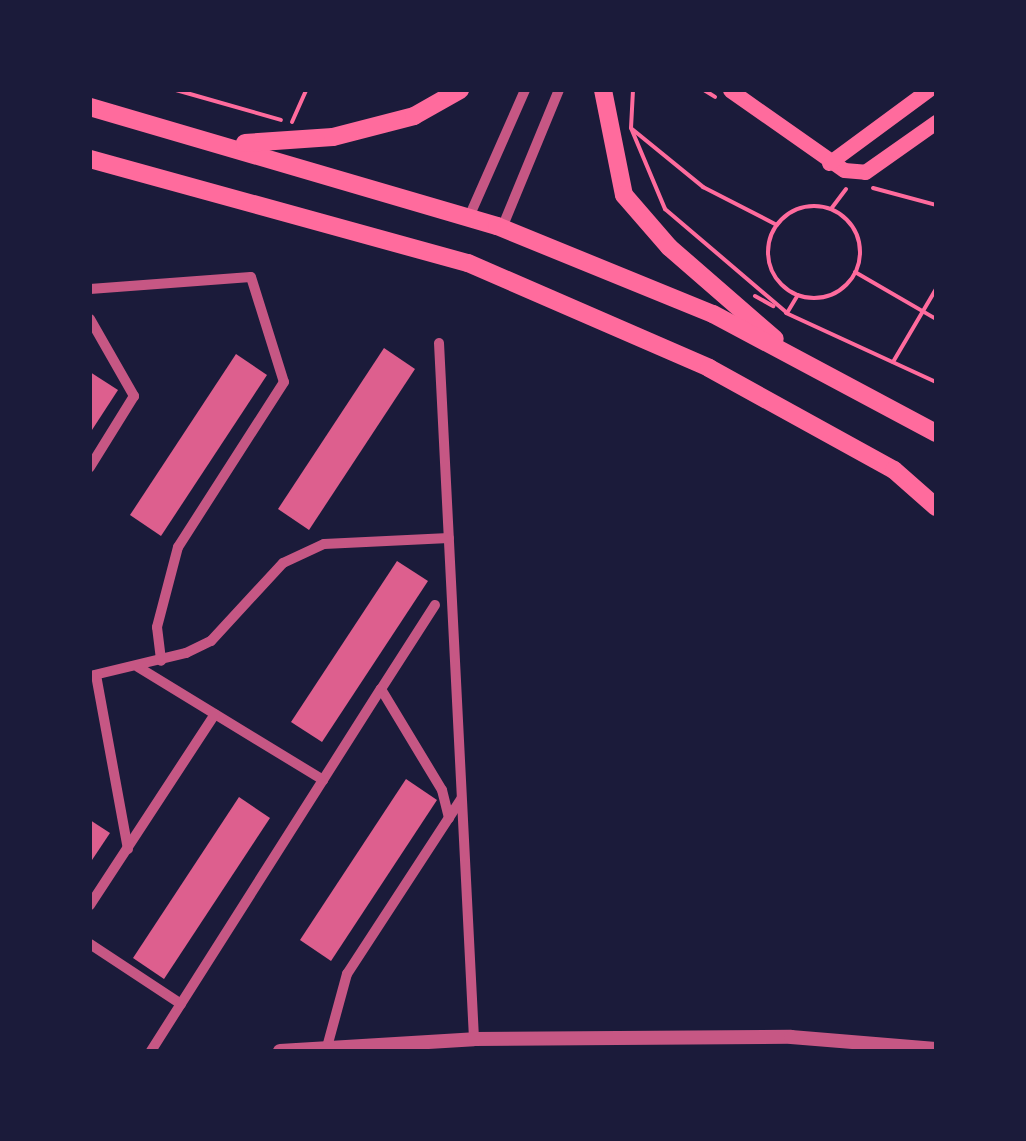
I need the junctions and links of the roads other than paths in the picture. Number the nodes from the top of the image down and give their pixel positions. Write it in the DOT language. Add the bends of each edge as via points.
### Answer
graph roads {
  1 [pos="460,90"];
  2 [pos="525,90"];
  3 [pos="558,90"];
  4 [pos="730,90"];
  5 [pos="928,90"];
  6 [pos="603,97"];
  7 [pos="90,106"];
  8 [pos="936,122"];
  9 [pos="226,144"];
  10 [pos="90,158"];
  11 [pos="829,162"];
  12 [pos="469,218"];
  13 [pos="502,228"];
  14 [pos="90,289"];
  15 [pos="90,319"];
  16 [pos="440,343"];
  17 [pos="798,359"];
  18 [pos="936,434"];
  19 [pos="90,467"];
  20 [pos="936,506"];
  21 [pos="449,538"];
  22 [pos="435,605"];
  23 [pos="160,661"];
  24 [pos="138,667"];
  25 [pos="93,676"];
  26 [pos="381,688"];
  27 [pos="215,714"];
  28 [pos="323,780"];
  29 [pos="462,798"];
  30 [pos="449,818"];
  31 [pos="128,850"];
  32 [pos="90,905"];
  33 [pos="90,944"];
  34 [pos="181,1004"];
  35 [pos="474,1039"];
  36 [pos="522,1045"];
  37 [pos="328,1047"];
  38 [pos="936,1049"];
  39 [pos="152,1051"];
  40 [pos="280,1051"];
  1 -- 9 [label="main road" via="414,116 333,137 289,132"];
  2 -- 12 [label="street"];
  3 -- 13 [label="street"];
  4 -- 11 [label="main road"];
  5 -- 11 [label="main road"];
  6 -- 17 [label="main road" via="624,196 669,247"];
  7 -- 9 [label="main road"];
  8 -- 11 [label="main road" via="865,172"];
  9 -- 12 [label="main road"];
  10 -- 20 [label="main road" via="468,262 710,368 894,470"];
  12 -- 13 [label="main road"];
  13 -- 17 [label="main road" via="713,314"];
  14 -- 23 [label="street" via="250,277 284,382 178,547 158,627"];
  15 -- 19 [label="street" via="134,396"];
  16 -- 21 [label="street"];
  17 -- 18 [label="main road"];
  21 -- 23 [label="street" via="355,540 300,554 283,563 211,641"];
  21 -- 29 [label="street"];
  22 -- 26 [label="street"];
  23 -- 24 [label="street"];
  24 -- 25 [label="street"];
  24 -- 27 [label="street"];
  25 -- 31 [label="street"];
  26 -- 28 [label="street"];
  26 -- 30 [label="street" via="442,790"];
  27 -- 28 [label="street"];
  27 -- 31 [label="street"];
  28 -- 34 [label="street"];
  29 -- 30 [label="street"];
  29 -- 35 [label="street"];
  30 -- 37 [label="street" via="346,974"];
  31 -- 32 [label="street"];
  33 -- 34 [label="street"];
  34 -- 39 [label="street"];
  35 -- 36 [label="street"];
  35 -- 37 [label="street"];
  36 -- 38 [label="street" via="790,1037"];
  37 -- 40 [label="street"];
}
